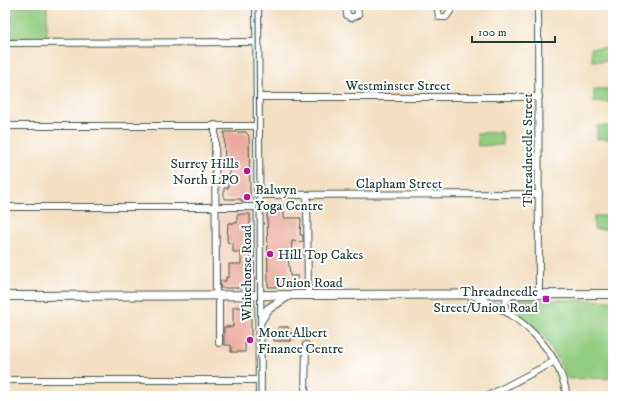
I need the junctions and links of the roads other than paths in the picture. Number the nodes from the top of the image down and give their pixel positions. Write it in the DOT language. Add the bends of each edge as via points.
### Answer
graph roads {
  1 [pos="257,5"];
  2 [pos="346,5"];
  3 [pos="357,5"];
  4 [pos="440,5"];
  5 [pos="449,5"];
  6 [pos="538,5"];
  7 [pos="258,42"];
  8 [pos="5,43"];
  9 [pos="258,96"];
  10 [pos="539,97"];
  11 [pos="5,126"];
  12 [pos="215,126"];
  13 [pos="258,126"];
  14 [pos="539,194"];
  15 [pos="258,196"];
  16 [pos="307,196"];
  17 [pos="5,207"];
  18 [pos="216,207"];
  19 [pos="259,207"];
  20 [pos="471,294"];
  21 [pos="539,294"];
  22 [pos="613,294"];
  23 [pos="512,295"];
  24 [pos="5,296"];
  25 [pos="217,296"];
  26 [pos="259,296"];
  27 [pos="289,296"];
  28 [pos="308,296"];
  29 [pos="507,312"];
  30 [pos="259,321"];
  31 [pos="219,343"];
  32 [pos="306,345"];
  33 [pos="555,361"];
  34 [pos="5,380"];
  35 [pos="260,380"];
  36 [pos="260,396"];
  37 [pos="305,396"];
  38 [pos="488,396"];
  39 [pos="567,396"];
  1 -- 7 [label="main road, Whitehorse Road"];
  2 -- 3 [label="street" via="347,15 351,18 358,15"];
  4 -- 5 [label="street" via="439,17 446,18 451,10"];
  6 -- 10 [label="street, Threadneedle Street"];
  7 -- 8 [label="street"];
  7 -- 9 [label="main road, Whitehorse Road"];
  9 -- 10 [label="street, Westminster Street"];
  9 -- 13 [label="main road, Whitehorse Road"];
  10 -- 14 [label="street, Threadneedle Street"];
  11 -- 12 [label="street"];
  12 -- 13 [label="street"];
  12 -- 18 [label="street"];
  13 -- 15 [label="main road, Whitehorse Road"];
  14 -- 16 [label="street, Clapham Street"];
  14 -- 21 [label="street, Threadneedle Street"];
  15 -- 16 [label="street, Clapham Street"];
  15 -- 19 [label="main road, Whitehorse Road"];
  16 -- 28 [label="street"];
  17 -- 18 [label="street"];
  18 -- 19 [label="street"];
  18 -- 25 [label="street"];
  19 -- 26 [label="main road, Whitehorse Road"];
  20 -- 23 [label="main road, Union Road"];
  20 -- 28 [label="main road, Union Road"];
  20 -- 29 [label="street"];
  21 -- 22 [label="main road, Union Road"];
  21 -- 23 [label="main road, Union Road"];
  23 -- 29 [label="street" via="505,302"];
  24 -- 25 [label="main road, Union Road"];
  25 -- 26 [label="main road, Union Road"];
  25 -- 31 [label="street"];
  26 -- 27 [label="main road, Union Road"];
  26 -- 30 [label="main road, Whitehorse Road"];
  27 -- 28 [label="main road, Union Road"];
  27 -- 30 [label="main road" via="268,309"];
  29 -- 33 [label="street" via="529,327 543,342"];
  30 -- 35 [label="main road, Whitehorse Road"];
  32 -- 37 [label="street"];
  33 -- 38 [label="street"];
  33 -- 39 [label="street"];
  34 -- 35 [label="street"];
  35 -- 36 [label="main road, Whitehorse Road"];
}
